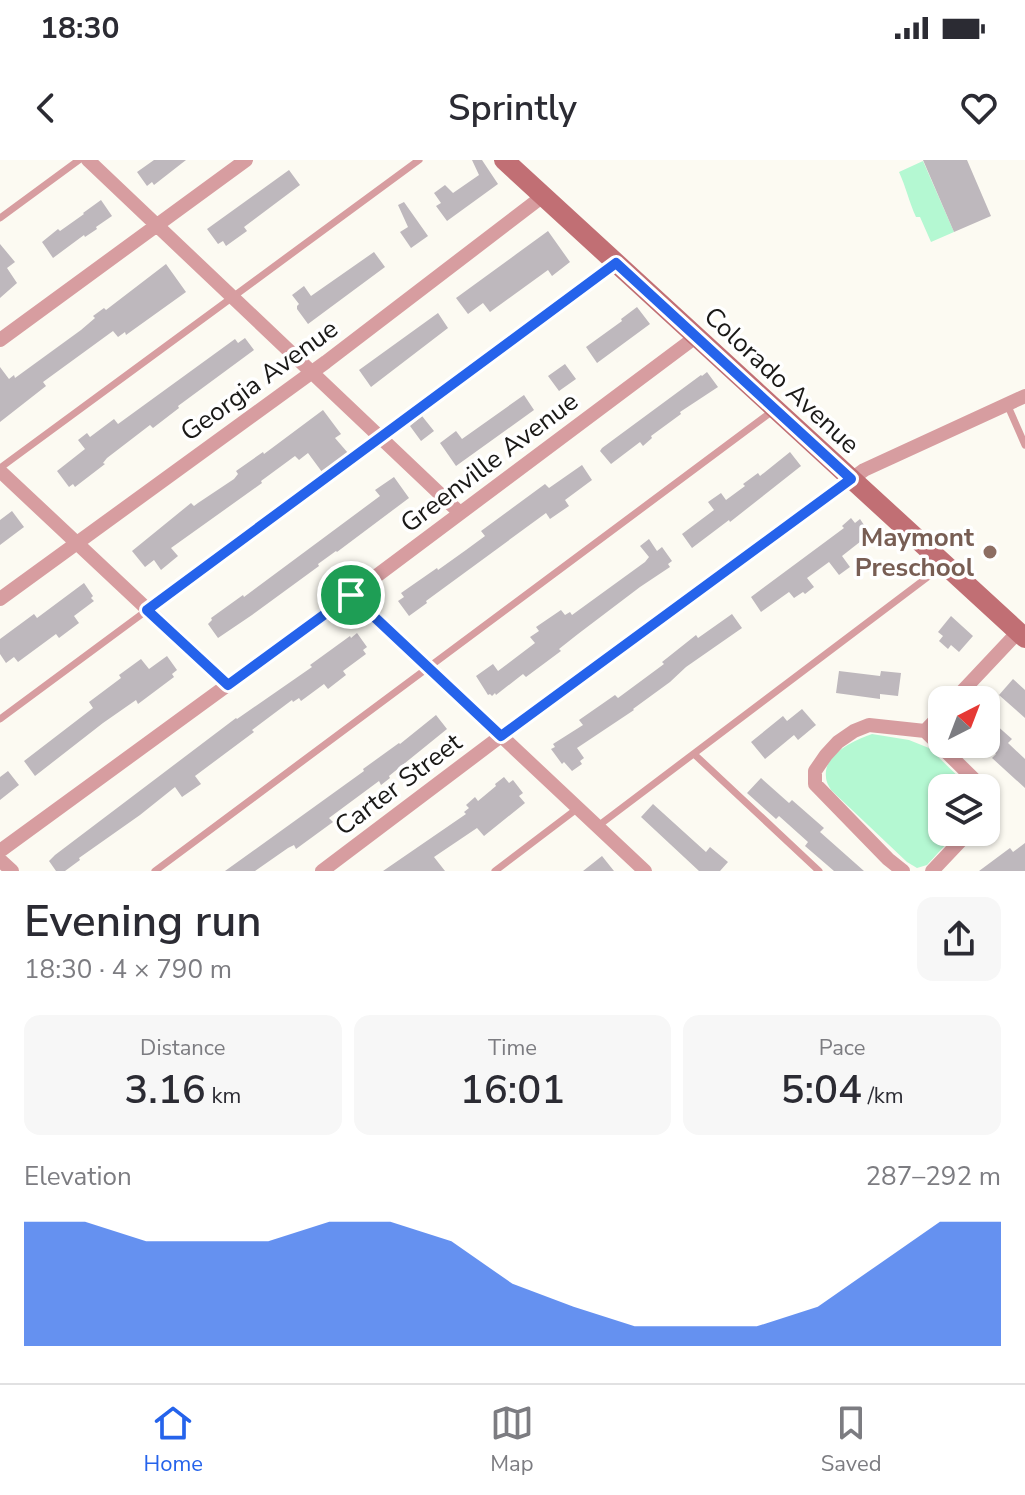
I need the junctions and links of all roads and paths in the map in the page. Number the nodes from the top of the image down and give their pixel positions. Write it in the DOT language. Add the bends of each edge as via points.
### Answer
graph roads {
  1 [pos="79,160"];
  2 [pos="88,160"];
  3 [pos="246,160"];
  4 [pos="419,160"];
  5 [pos="504,160"];
  6 [pos="543,196"];
  7 [pos="0,218"];
  8 [pos="157,226"];
  9 [pos="616,263"];
  10 [pos="232,297"];
  11 [pos="697,336"];
  12 [pos="0,340"];
  13 [pos="312,372"];
  14 [pos="1025,396"];
  15 [pos="1007,404"];
  16 [pos="776,409"];
  17 [pos="380,437"];
  18 [pos="1025,445"];
  19 [pos="0,469"];
  20 [pos="851,479"];
  21 [pos="460,513"];
  22 [pos="77,543"];
  23 [pos="942,562"];
  24 [pos="351,595"];
  25 [pos="0,599"];
  26 [pos="147,610"];
  27 [pos="1022,635"];
  28 [pos="428,667"];
  29 [pos="228,685"];
  30 [pos="969,686"];
  31 [pos="0,719"];
  32 [pos="928,728"];
  33 [pos="925,731"];
  34 [pos="501,736"];
  35 [pos="694,754"];
  36 [pos="969,774"];
  37 [pos="578,808"];
  38 [pos="597,827"];
  39 [pos="956,846"];
  40 [pos="0,851"];
  41 [pos="0,860"];
  42 [pos="12,871"];
  43 [pos="155,871"];
  44 [pos="322,871"];
  45 [pos="495,871"];
  46 [pos="645,871"];
  47 [pos="819,871"];
  48 [pos="903,871"];
  49 [pos="932,871"];
  1 -- 7 [label="lane"];
  2 -- 8 [label="street"];
  3 -- 8 [label="street"];
  4 -- 10 [label="lane"];
  5 -- 6 [label="street, Colorado Avenue"];
  6 -- 9 [label="street, Colorado Avenue"];
  6 -- 13 [label="street, Georgia Avenue"];
  8 -- 10 [label="street"];
  8 -- 12 [label="street"];
  9 -- 11 [label="street, Colorado Avenue"];
  9 -- 17 [label="lane"];
  10 -- 13 [label="street"];
  10 -- 19 [label="lane"];
  11 -- 16 [label="street, Colorado Avenue"];
  11 -- 21 [label="street, Greenville Avenue"];
  13 -- 17 [label="street"];
  13 -- 22 [label="street, Georgia Avenue"];
  14 -- 15 [label="street, Carter Street"];
  15 -- 18 [label="lane"];
  15 -- 20 [label="street, Carter Street"];
  16 -- 20 [label="street, Colorado Avenue"];
  16 -- 28 [label="lane"];
  17 -- 21 [label="street"];
  17 -- 26 [label="lane"];
  19 -- 22 [label="street"];
  20 -- 23 [label="street, Colorado Avenue"];
  20 -- 34 [label="street, Carter Street"];
  21 -- 24 [label="street, Greenville Avenue"];
  22 -- 25 [label="street, Georgia Avenue"];
  22 -- 26 [label="street"];
  23 -- 27 [label="street, Colorado Avenue"];
  23 -- 35 [label="lane"];
  24 -- 28 [label="street"];
  24 -- 29 [label="street, Greenville Avenue"];
  26 -- 29 [label="street"];
  26 -- 31 [label="lane"];
  27 -- 30 [label="street"];
  28 -- 34 [label="street"];
  28 -- 43 [label="lane"];
  29 -- 40 [label="street, Greenville Avenue"];
  32 -- 33 [label="street"];
  33 -- 36 [label="street"];
  33 -- 48 [label="street" via="869,725 838,742 815,771 815,784"];
  34 -- 37 [label="street"];
  34 -- 44 [label="street, Carter Street"];
  35 -- 38 [label="lane"];
  35 -- 47 [label="lane"];
  37 -- 38 [label="street"];
  37 -- 45 [label="lane"];
  38 -- 46 [label="street"];
  39 -- 49 [label="street"];
  41 -- 42 [label="street"];
}
